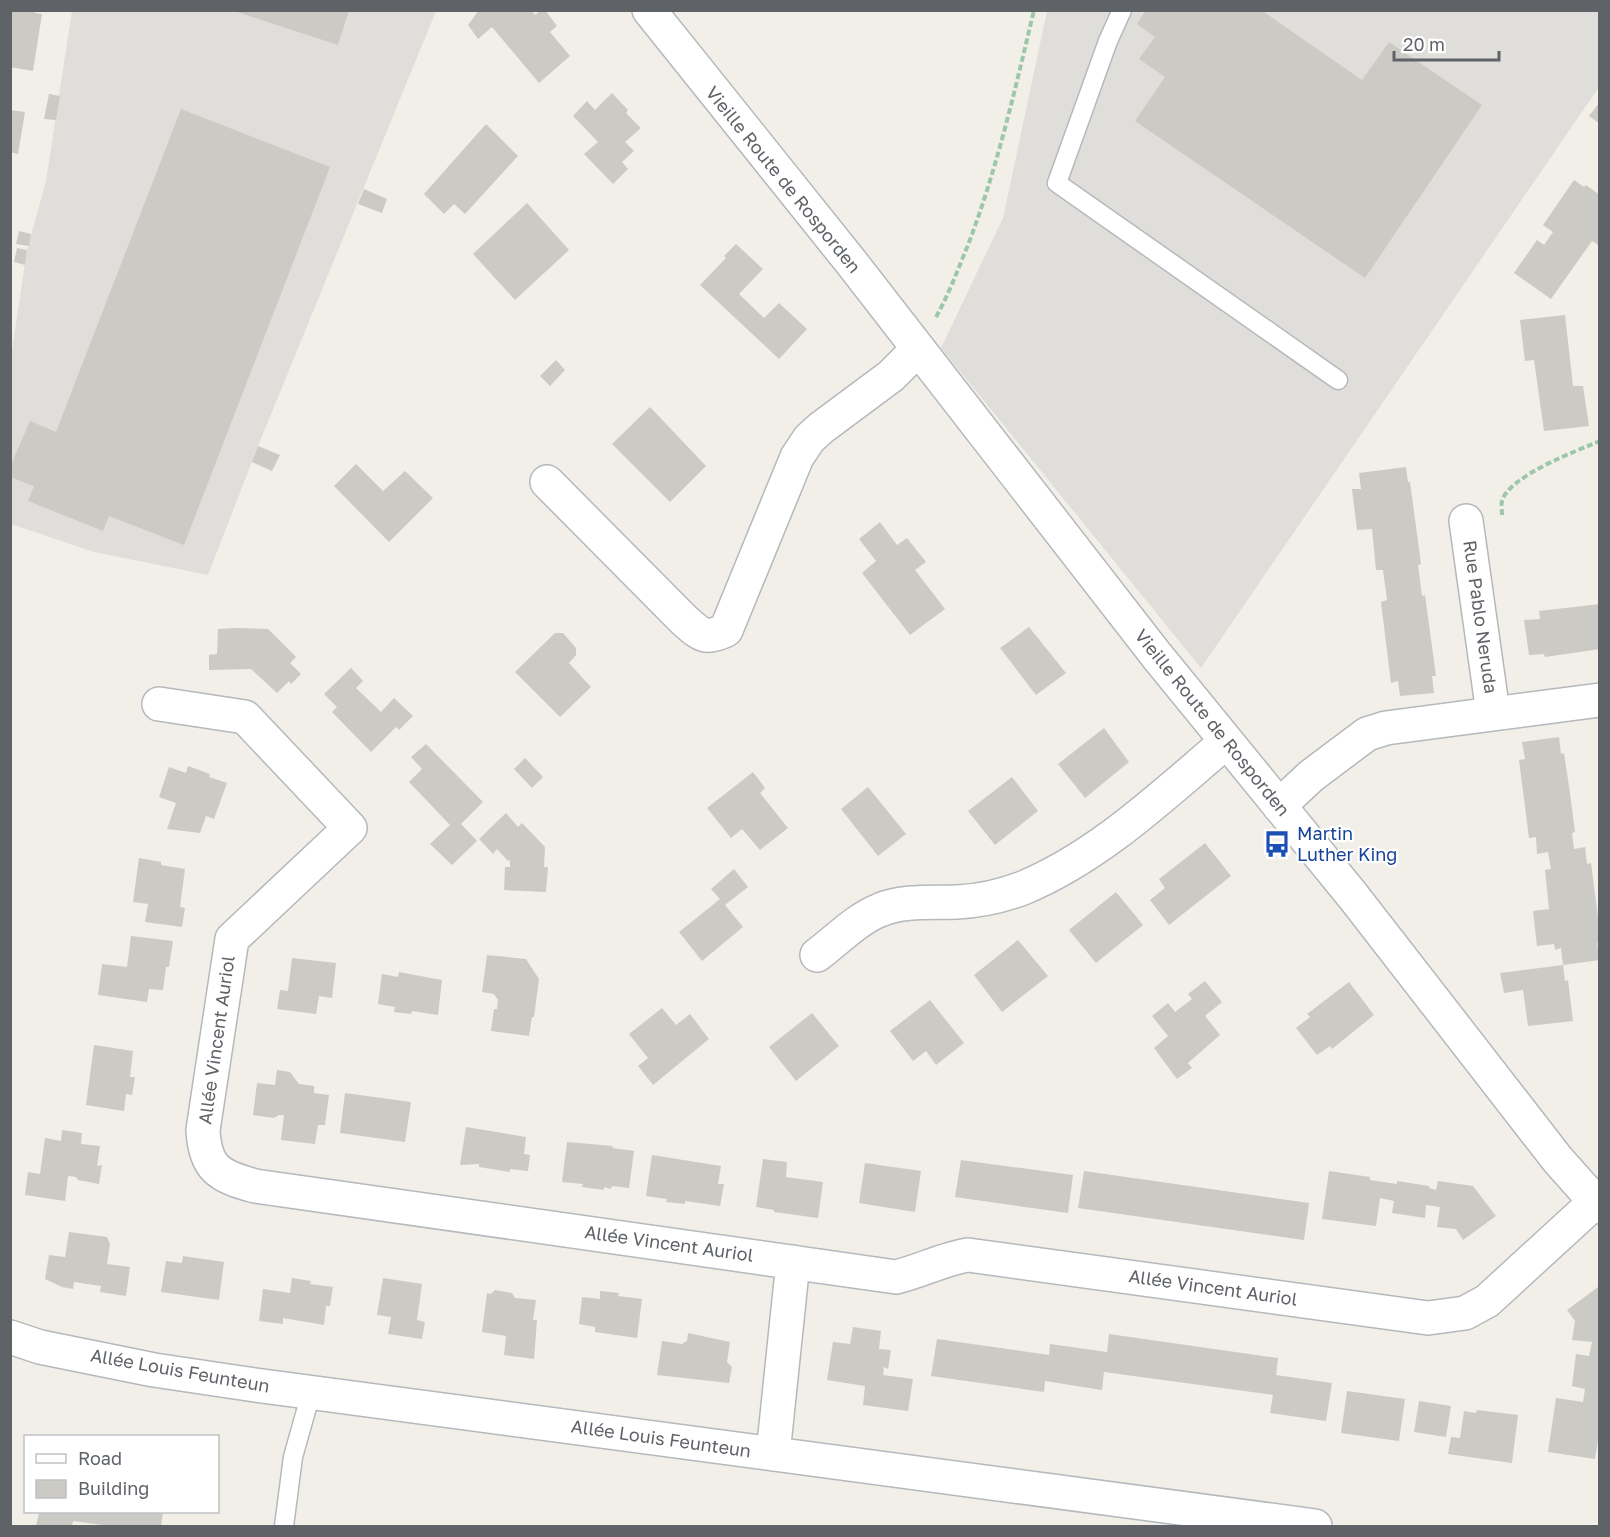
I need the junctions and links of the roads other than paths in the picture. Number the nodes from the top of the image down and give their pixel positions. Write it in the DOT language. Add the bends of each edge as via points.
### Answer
graph roads {
  1 [pos="649,10"];
  2 [pos="1122,10"];
  3 [pos="918,349"];
  4 [pos="1338,380"];
  5 [pos="547,483"];
  6 [pos="1467,521"];
  7 [pos="1599,700"];
  8 [pos="159,704"];
  9 [pos="1493,713"];
  10 [pos="1226,742"];
  11 [pos="1279,806"];
  12 [pos="818,955"];
  13 [pos="1597,1205"];
  14 [pos="794,1262"];
  15 [pos="10,1337"];
  16 [pos="311,1393"];
  17 [pos="773,1454"];
  18 [pos="284,1527"];
  19 [pos="1315,1527"];
  1 -- 3 [label="street, Vieille Route de Rosporden"];
  2 -- 4 [label="lane" via="1057,183"];
  3 -- 5 [label="street" via="868,395 809,439 796,458 726,630 714,636 700,634 685,621"];
  3 -- 10 [label="street, Vieille Route de Rosporden"];
  6 -- 9 [label="street, Rue Pablo Neruda"];
  7 -- 9 [label="street, Rue Pablo Neruda"];
  8 -- 14 [label="street, Allée Vincent Auriol" via="245,717 350,828 232,939 203,1130 204,1148 215,1168 231,1179 255,1186"];
  9 -- 11 [label="street, Rue Pablo Neruda" via="1367,734"];
  10 -- 11 [label="street, Vieille Route de Rosporden"];
  10 -- 12 [label="street" via="1136,817 1048,876 981,901 906,904 879,910"];
  11 -- 13 [label="street, Vieille Route de Rosporden"];
  13 -- 14 [label="street, Allée Vincent Auriol" via="1487,1301 1448,1317 1428,1318 969,1255 896,1277"];
  14 -- 17 [label="street"];
  15 -- 16 [label="street, Allée Louis Feunteun" via="40,1347 154,1370"];
  16 -- 17 [label="street, Allée Louis Feunteun"];
  16 -- 18 [label="lane" via="293,1457"];
  17 -- 19 [label="street, Allée Louis Feunteun"];
}
